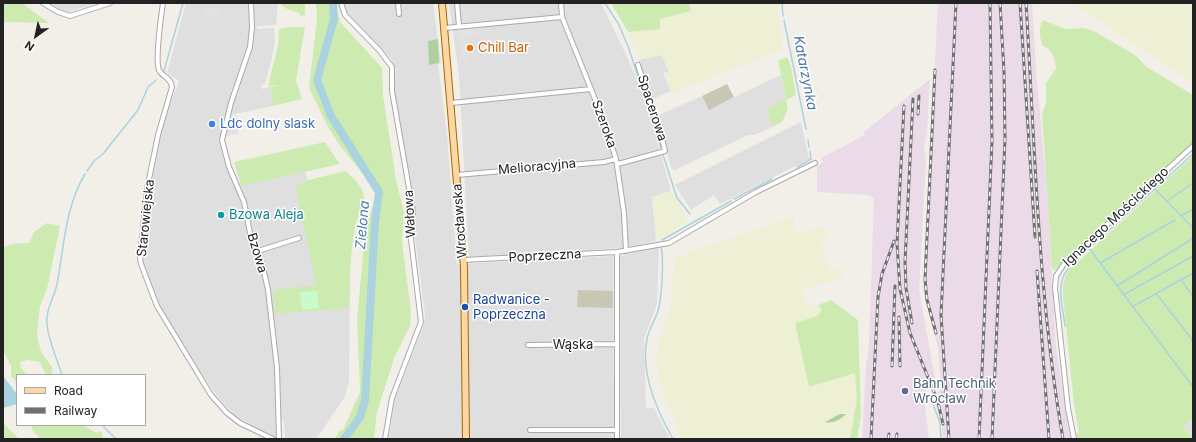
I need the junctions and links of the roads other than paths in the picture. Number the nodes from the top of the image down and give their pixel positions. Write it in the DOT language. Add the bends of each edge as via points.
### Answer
graph roads {
  1 [pos="43,3"];
  2 [pos="110,3"];
  3 [pos="163,3"];
  4 [pos="252,3"];
  5 [pos="341,3"];
  6 [pos="398,3"];
  7 [pos="442,3"];
  8 [pos="458,3"];
  9 [pos="561,3"];
  10 [pos="399,14"];
  11 [pos="562,17"];
  12 [pos="459,26"];
  13 [pos="445,28"];
  14 [pos="638,65"];
  15 [pos="591,89"];
  16 [pos="451,103"];
  17 [pos="1193,146"];
  18 [pos="616,159"];
  19 [pos="815,163"];
  20 [pos="618,164"];
  21 [pos="457,175"];
  22 [pos="299,238"];
  23 [pos="258,251"];
  24 [pos="626,251"];
  25 [pos="617,252"];
  26 [pos="463,260"];
  27 [pos="617,344"];
  28 [pos="528,345"];
  29 [pos="530,430"];
  30 [pos="617,430"];
  31 [pos="273,439"];
  32 [pos="280,439"];
  33 [pos="385,439"];
  34 [pos="466,439"];
  35 [pos="617,439"];
  36 [pos="1074,439"];
  1 -- 2 [label="street" via="70,16"];
  3 -- 31 [label="street, Starowiejska" via="158,70 170,80 172,87 158,135 147,190 141,264 157,306 213,399 240,423"];
  4 -- 23 [label="street, Bzowa" via="250,47 231,103 222,140 225,157 242,195 250,233"];
  5 -- 33 [label="street, Wałowa" via="345,15 392,67 392,91 413,211 411,238 420,322 392,398"];
  6 -- 10 [label="street"];
  7 -- 13 [label="main road, Wrocławska"];
  8 -- 12 [label="street"];
  9 -- 11 [label="street, Szeroka"];
  11 -- 12 [label="street"];
  11 -- 15 [label="street, Szeroka"];
  12 -- 13 [label="street"];
  13 -- 16 [label="main road, Wrocławska"];
  14 -- 20 [label="street, Spacerowa" via="665,151"];
  15 -- 16 [label="street"];
  15 -- 18 [label="street, Szeroka"];
  16 -- 21 [label="main road, Wrocławska"];
  17 -- 36 [label="street, Ignacego Mościckiego" via="1064,264 1056,276 1058,322"];
  18 -- 20 [label="street, Szeroka"];
  18 -- 21 [label="street, Melioracyjna"];
  19 -- 24 [label="street, Poprzeczna" via="756,192 669,243"];
  20 -- 24 [label="street, Szeroka"];
  21 -- 26 [label="main road, Wrocławska"];
  22 -- 23 [label="street"];
  23 -- 32 [label="street, Bzowa" via="268,290 277,368"];
  24 -- 25 [label="street, Poprzeczna"];
  25 -- 26 [label="street, Poprzeczna"];
  25 -- 27 [label="street"];
  26 -- 34 [label="main road, Wrocławska"];
  27 -- 28 [label="street, Wąska"];
  27 -- 30 [label="street"];
  29 -- 30 [label="street"];
  30 -- 35 [label="street"];
}
